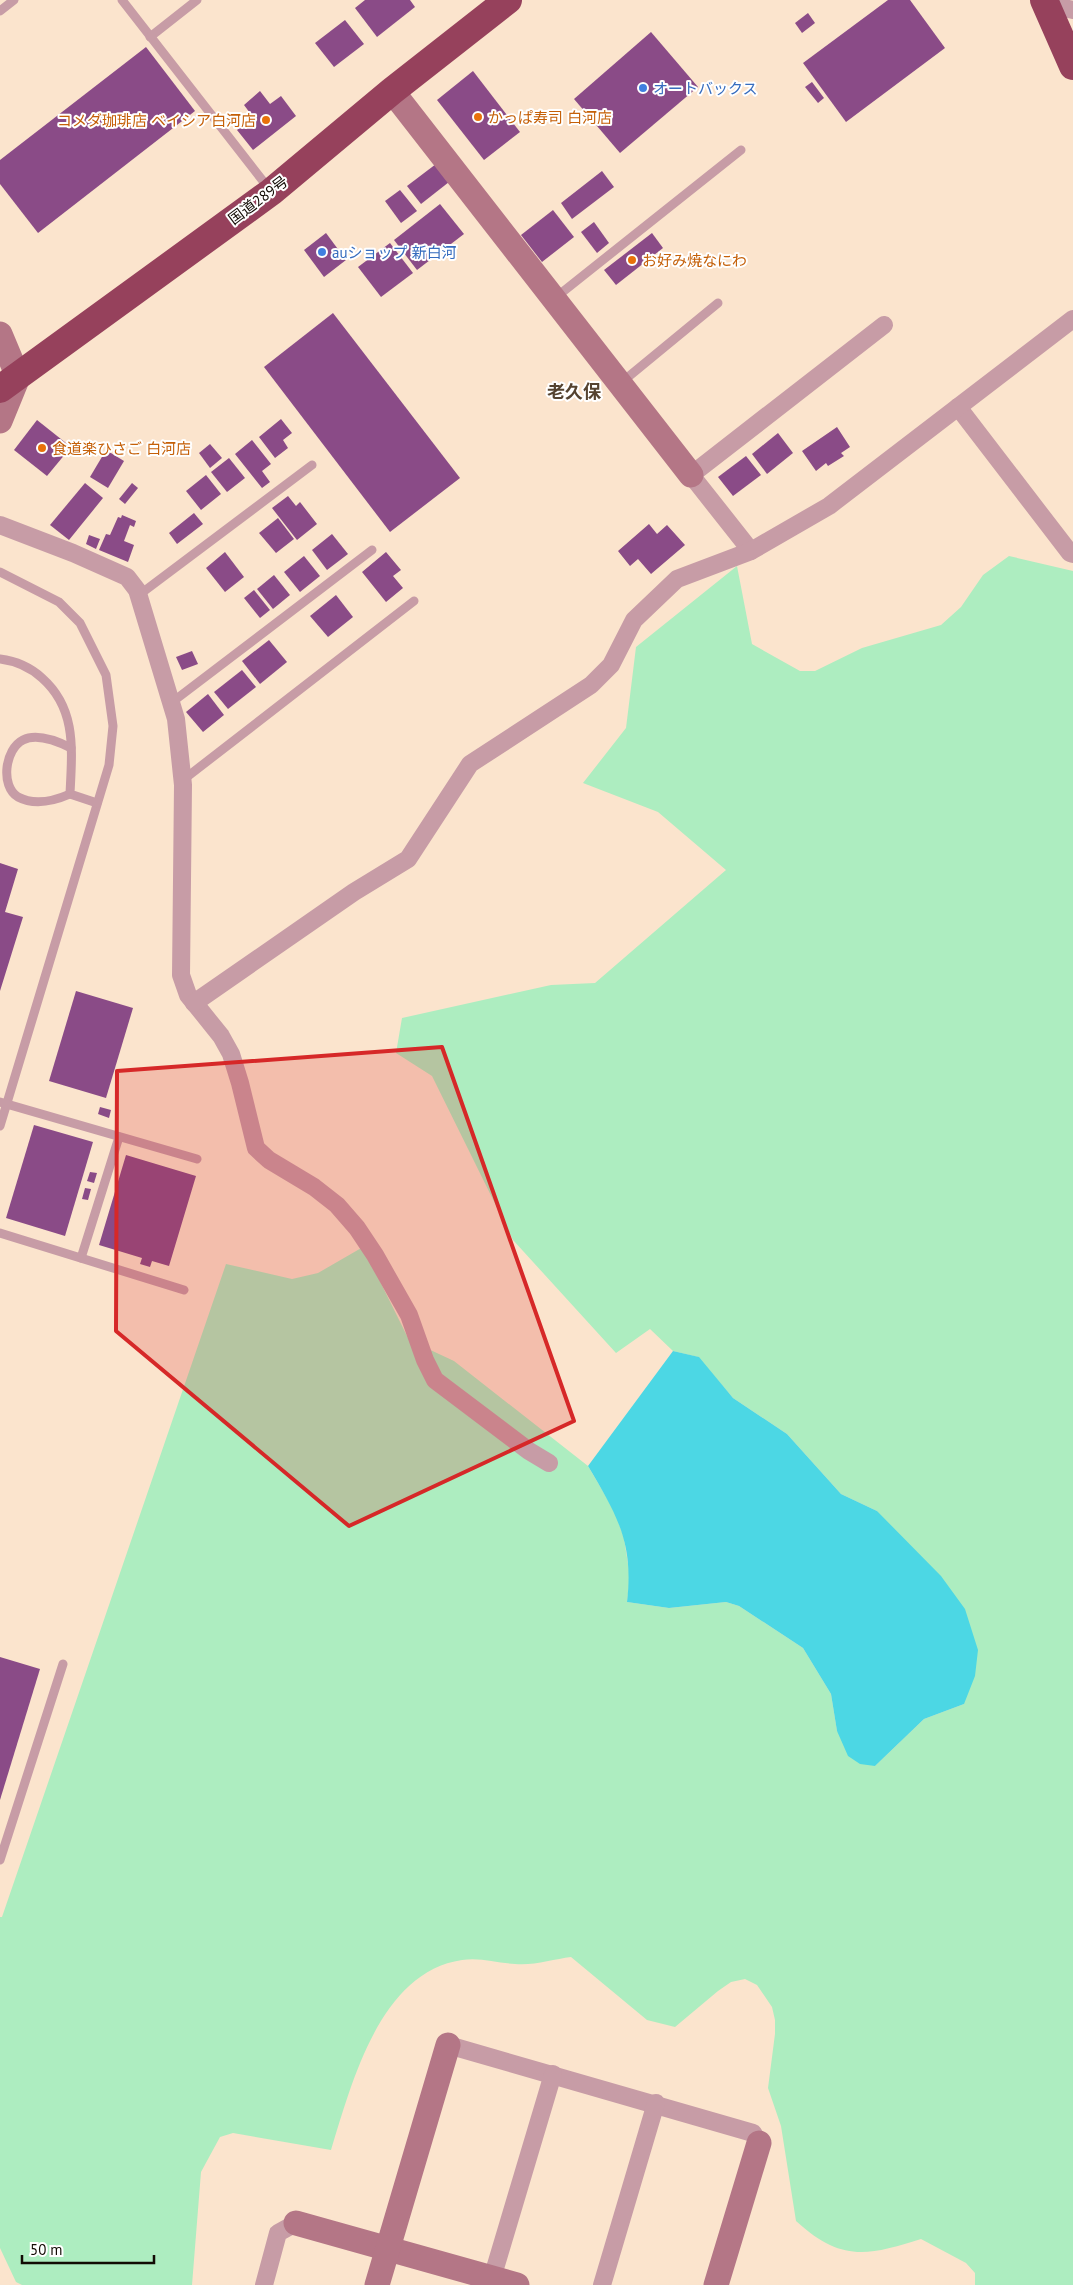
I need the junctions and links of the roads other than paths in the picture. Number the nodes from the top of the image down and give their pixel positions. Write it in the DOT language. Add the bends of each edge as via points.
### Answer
graph roads {
  1 [pos="14,0"];
  2 [pos="122,0"];
  3 [pos="198,0"];
  4 [pos="508,0"];
  5 [pos="1045,2"];
  6 [pos="1073,10"];
  7 [pos="0,11"];
  8 [pos="150,37"];
  9 [pos="1073,66"];
  10 [pos="392,91"];
  11 [pos="741,150"];
  12 [pos="271,192"];
  13 [pos="555,298"];
  14 [pos="718,303"];
  15 [pos="1073,319"];
  16 [pos="884,325"];
  17 [pos="0,334"];
  18 [pos="9,383"];
  19 [pos="619,384"];
  20 [pos="958,408"];
  21 [pos="0,421"];
  22 [pos="312,465"];
  23 [pos="690,475"];
  24 [pos="0,525"];
  25 [pos="372,550"];
  26 [pos="751,551"];
  27 [pos="1073,554"];
  28 [pos="0,572"];
  29 [pos="139,595"];
  30 [pos="414,601"];
  31 [pos="0,659"];
  32 [pos="171,703"];
  33 [pos="71,748"];
  34 [pos="182,780"];
  35 [pos="70,794"];
  36 [pos="97,803"];
  37 [pos="194,1003"];
  38 [pos="3,1103"];
  39 [pos="0,1126"];
  40 [pos="119,1136"];
  41 [pos="197,1159"];
  42 [pos="0,1233"];
  43 [pos="81,1258"];
  44 [pos="184,1290"];
  45 [pos="549,1463"];
  46 [pos="63,1664"];
  47 [pos="0,1860"];
  48 [pos="448,2045"];
  49 [pos="553,2074"];
  50 [pos="656,2103"];
  51 [pos="759,2143"];
  52 [pos="296,2223"];
  53 [pos="388,2249"];
  54 [pos="491,2282"];
  55 [pos="264,2285"];
  56 [pos="377,2285"];
  57 [pos="517,2285"];
  58 [pos="602,2285"];
  59 [pos="716,2285"];
  1 -- 7 [label="lane"];
  2 -- 8 [label="lane"];
  3 -- 8 [label="lane"];
  4 -- 10 [label="highway, 国道289号"];
  5 -- 6 [label="street"];
  5 -- 9 [label="highway"];
  8 -- 12 [label="lane"];
  10 -- 12 [label="highway, 国道289号"];
  10 -- 13 [label="street"];
  11 -- 13 [label="lane"];
  12 -- 18 [label="highway, 国道289号"];
  13 -- 19 [label="street"];
  14 -- 19 [label="lane"];
  15 -- 20 [label="street"];
  16 -- 23 [label="street"];
  17 -- 18 [label="street"];
  18 -- 21 [label="street"];
  19 -- 23 [label="street"];
  20 -- 26 [label="street" via="830,506"];
  20 -- 27 [label="street"];
  22 -- 29 [label="lane"];
  23 -- 26 [label="street"];
  24 -- 29 [label="street" via="127,577"];
  25 -- 32 [label="lane"];
  26 -- 37 [label="street" via="677,580 634,620 611,665 591,685 470,764 408,858"];
  28 -- 36 [label="lane" via="58,602 80,624 106,675 113,726 109,765"];
  29 -- 32 [label="street"];
  30 -- 34 [label="lane"];
  31 -- 33 [label="lane" via="33,670 53,688 66,709"];
  32 -- 34 [label="street" via="176,719"];
  33 -- 35 [label="lane"];
  33 -- 35 [label="lane" via="56,740 24,739 15,746 7,769 9,783 16,796 34,802 54,801"];
  34 -- 37 [label="street" via="181,975"];
  35 -- 36 [label="lane"];
  36 -- 38 [label="lane"];
  37 -- 45 [label="street" via="231,1054 256,1148 269,1160 314,1187 357,1228 409,1315 435,1380"];
  38 -- 39 [label="lane"];
  38 -- 40 [label="lane"];
  40 -- 41 [label="lane"];
  40 -- 43 [label="lane"];
  42 -- 43 [label="lane"];
  43 -- 44 [label="lane"];
  46 -- 47 [label="lane"];
  48 -- 49 [label="street"];
  48 -- 53 [label="street"];
  49 -- 50 [label="street"];
  49 -- 54 [label="street"];
  50 -- 51 [label="street" via="753,2132"];
  50 -- 58 [label="street"];
  51 -- 59 [label="street"];
  52 -- 53 [label="street"];
  52 -- 55 [label="street" via="278,2233"];
  53 -- 54 [label="street"];
  53 -- 56 [label="street"];
  54 -- 57 [label="street"];
}
